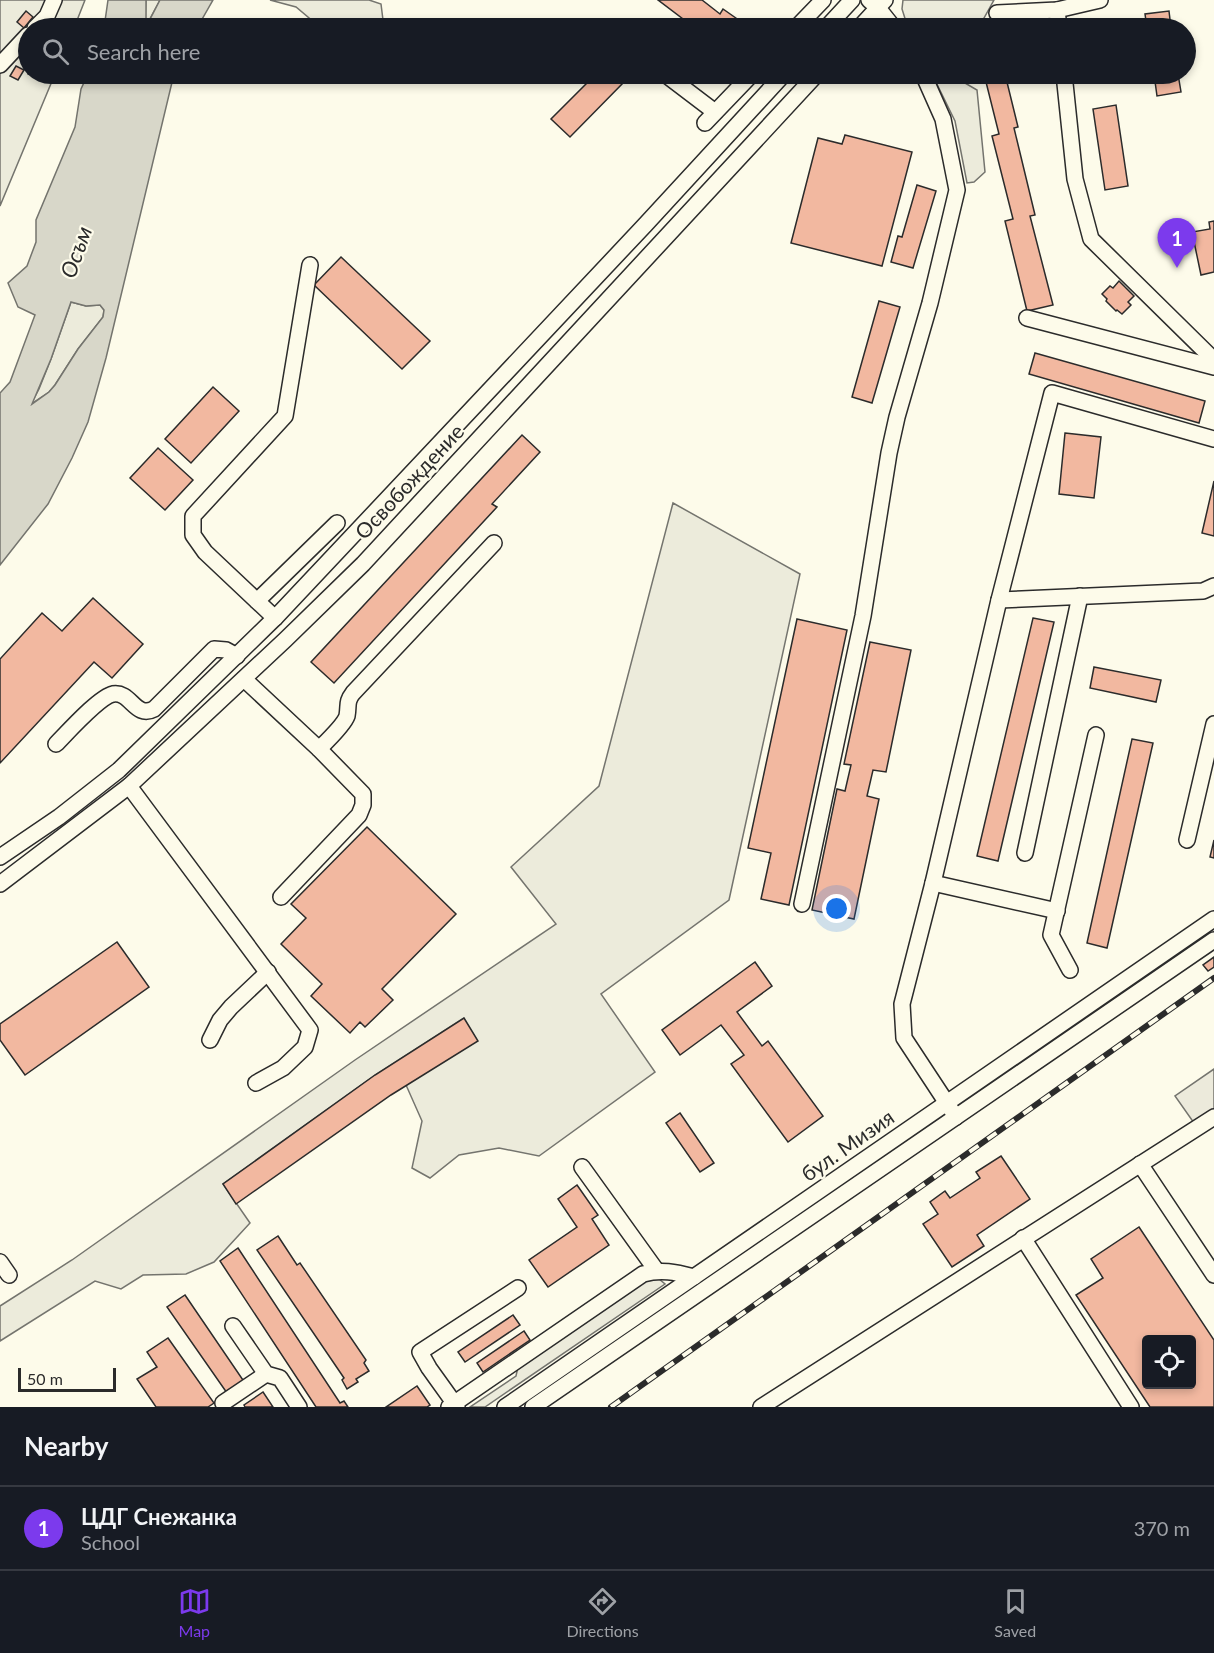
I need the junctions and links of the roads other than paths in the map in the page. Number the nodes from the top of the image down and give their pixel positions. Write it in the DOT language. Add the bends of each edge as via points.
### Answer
graph roads {
  1 [pos="54,0"];
  2 [pos="823,0"];
  3 [pos="852,0"];
  4 [pos="1100,0"];
  5 [pos="877,3"];
  6 [pos="1057,10"];
  7 [pos="997,14"];
  8 [pos="45,18"];
  9 [pos="806,18"];
  10 [pos="835,18"];
  11 [pos="866,18"];
  12 [pos="887,18"];
  13 [pos="1058,18"];
  14 [pos="18,46"];
  15 [pos="0,65"];
  16 [pos="675,84"];
  17 [pos="742,84"];
  18 [pos="775,84"];
  19 [pos="808,84"];
  20 [pos="927,84"];
  21 [pos="1065,84"];
  22 [pos="310,265"];
  23 [pos="1027,318"];
  24 [pos="1214,360"];
  25 [pos="1214,367"];
  26 [pos="1214,439"];
  27 [pos="337,523"];
  28 [pos="494,543"];
  29 [pos="1214,586"];
  30 [pos="1080,596"];
  31 [pos="999,600"];
  32 [pos="257,601"];
  33 [pos="276,618"];
  34 [pos="237,656"];
  35 [pos="244,679"];
  36 [pos="1214,724"];
  37 [pos="1096,735"];
  38 [pos="56,744"];
  39 [pos="319,749"];
  40 [pos="129,786"];
  41 [pos="1187,840"];
  42 [pos="1025,853"];
  43 [pos="0,857"];
  44 [pos="933,883"];
  45 [pos="0,885"];
  46 [pos="281,897"];
  47 [pos="802,904"];
  48 [pos="1057,911"];
  49 [pos="1214,919"];
  50 [pos="1214,940"];
  51 [pos="1070,970"];
  52 [pos="268,972"];
  53 [pos="210,1040"];
  54 [pos="256,1083"];
  55 [pos="947,1103"];
  56 [pos="956,1117"];
  57 [pos="1214,1117"];
  58 [pos="1140,1164"];
  59 [pos="582,1167"];
  60 [pos="1023,1238"];
  61 [pos="0,1262"];
  62 [pos="656,1270"];
  63 [pos="9,1275"];
  64 [pos="1214,1275"];
  65 [pos="694,1277"];
  66 [pos="518,1288"];
  67 [pos="233,1326"];
  68 [pos="266,1374"];
  69 [pos="223,1403"];
  70 [pos="454,1406"];
  71 [pos="299,1407"];
  72 [pos="505,1407"];
  73 [pos="533,1407"];
  74 [pos="761,1407"];
  75 [pos="1131,1407"];
  1 -- 8 [label="street"];
  2 -- 9 [label="street"];
  3 -- 10 [label="street"];
  4 -- 6 [label="street"];
  5 -- 11 [label="street"];
  5 -- 12 [label="street"];
  6 -- 7 [label="street"];
  6 -- 13 [label="street"];
  14 -- 15 [label="street"];
  16 -- 17 [label="street" via="710,117"];
  18 -- 33 [label="street, Освобождение"];
  19 -- 35 [label="street, Освобождение" via="371,556"];
  20 -- 47 [label="street" via="943,119 957,190 891,444 862,616"];
  21 -- 24 [label="street" via="1075,178 1091,239"];
  22 -- 32 [label="street" via="285,416 193,516 193,535"];
  23 -- 25 [label="street"];
  26 -- 31 [label="street" via="1052,393"];
  27 -- 32 [label="street"];
  28 -- 39 [label="street" via="353,693 343,723"];
  29 -- 30 [label="street" via="1203,591"];
  30 -- 31 [label="street"];
  30 -- 42 [label="street"];
  31 -- 44 [label="street"];
  32 -- 33 [label="street"];
  33 -- 34 [label="street, Освобождение"];
  34 -- 38 [label="street" via="214,649 148,712 122,694 112,694"];
  34 -- 43 [label="street, Освобождение" via="119,770"];
  35 -- 39 [label="street"];
  35 -- 40 [label="street, Освобождение"];
  36 -- 41 [label="street"];
  37 -- 48 [label="street"];
  39 -- 46 [label="street" via="363,794 363,805 359,815"];
  40 -- 45 [label="street, Освобождение"];
  40 -- 52 [label="street"];
  44 -- 48 [label="street"];
  44 -- 55 [label="street" via="902,1004 904,1038"];
  48 -- 51 [label="street" via="1052,935"];
  49 -- 55 [label="street, бул. Мизия"];
  50 -- 56 [label="street, бул. Мизия"];
  52 -- 53 [label="street" via="231,1007"];
  52 -- 54 [label="street" via="310,1030 305,1047 283,1068"];
  55 -- 56 [label="street"];
  55 -- 65 [label="street, бул. Мизия"];
  56 -- 73 [label="street, бул. Мизия"];
  57 -- 58 [label="street"];
  58 -- 60 [label="street"];
  58 -- 64 [label="street"];
  59 -- 62 [label="street"];
  60 -- 74 [label="street"];
  60 -- 75 [label="street"];
  61 -- 63 [label="street"];
  62 -- 65 [label="street"];
  62 -- 70 [label="street" via="643,1274"];
  65 -- 72 [label="street, бул. Мизия"];
  66 -- 70 [label="street" via="420,1353"];
  67 -- 68 [label="street"];
  68 -- 69 [label="street"];
  68 -- 71 [label="street" via="280,1378"];
}
